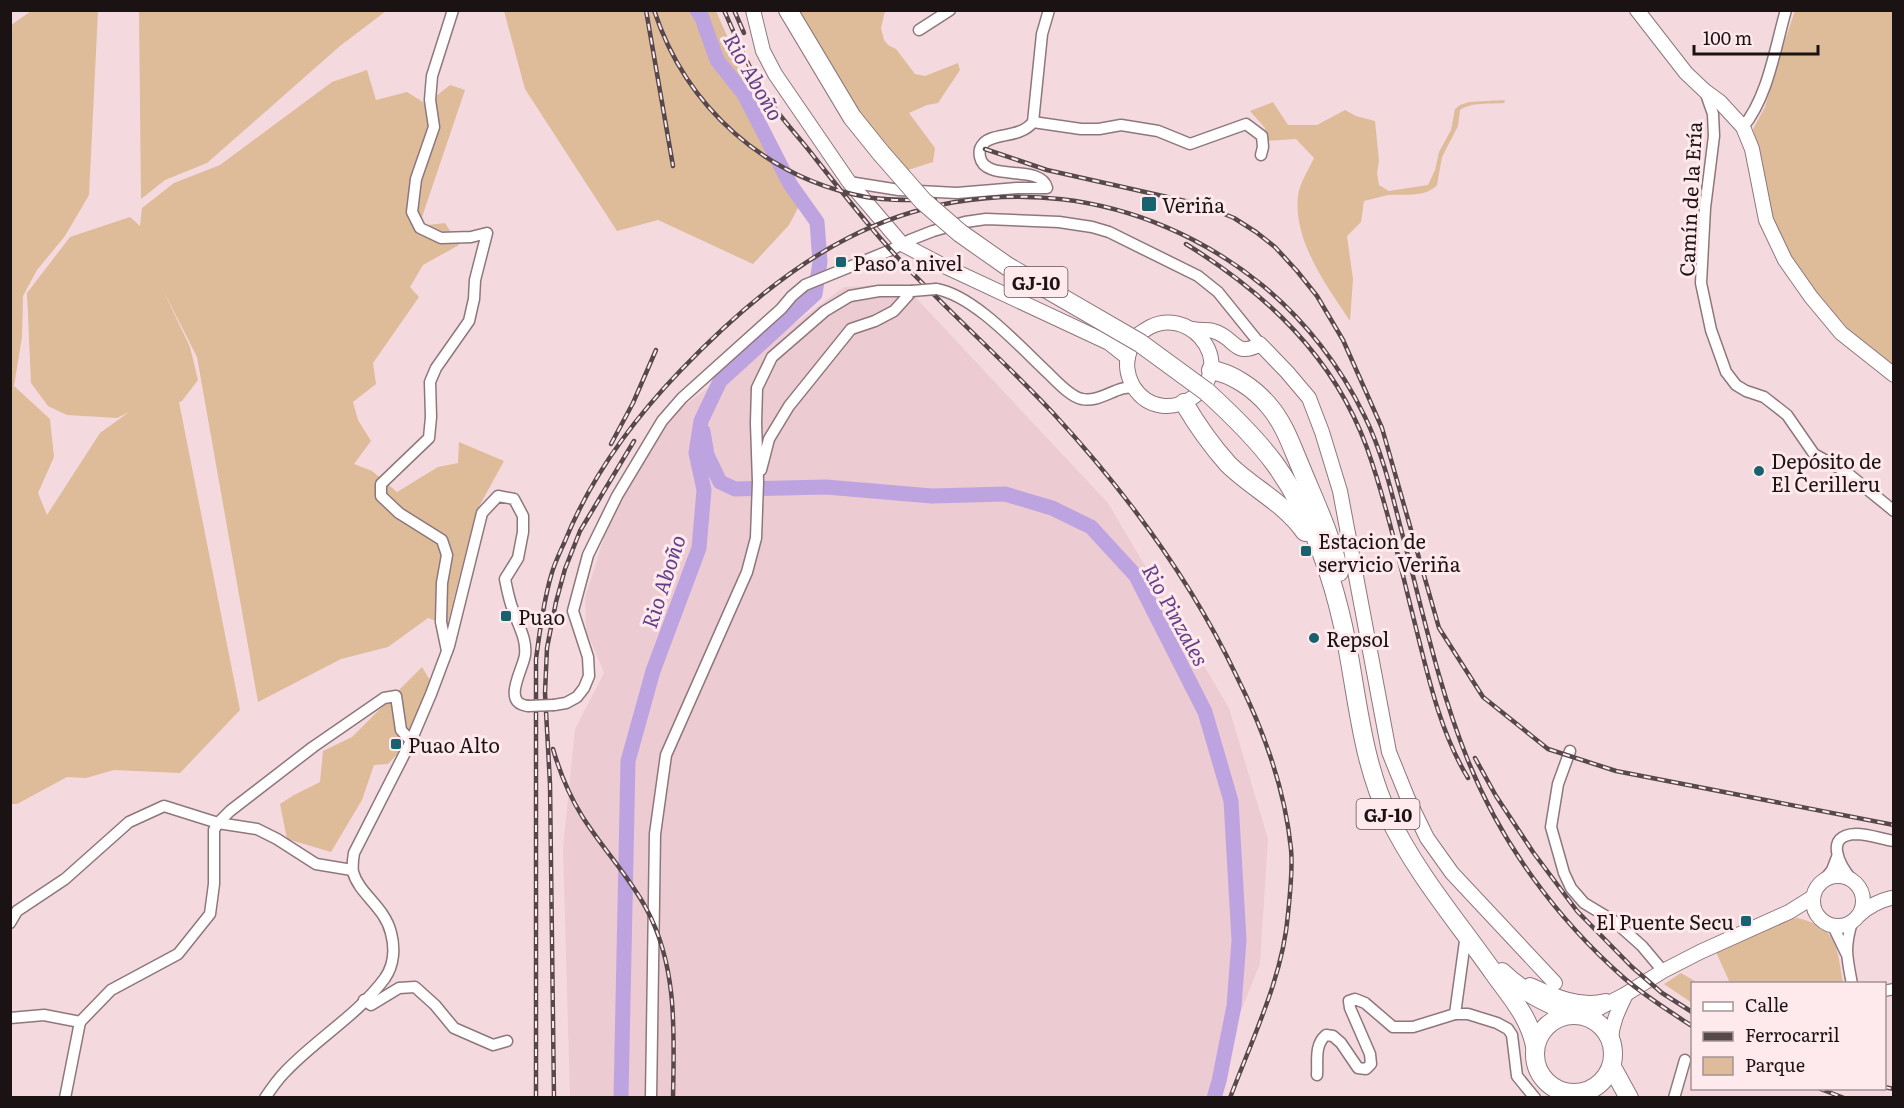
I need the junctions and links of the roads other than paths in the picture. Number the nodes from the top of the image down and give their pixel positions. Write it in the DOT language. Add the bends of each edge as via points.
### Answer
graph roads {
  1 [pos="453,10"];
  2 [pos="753,10"];
  3 [pos="788,10"];
  4 [pos="950,10"];
  5 [pos="1049,10"];
  6 [pos="1637,10"];
  7 [pos="1786,10"];
  8 [pos="919,30"];
  9 [pos="1705,91"];
  10 [pos="1033,122"];
  11 [pos="1743,127"];
  12 [pos="1261,155"];
  13 [pos="849,182"];
  14 [pos="902,244"];
  15 [pos="912,291"];
  16 [pos="1193,330"];
  17 [pos="1219,333"];
  18 [pos="1137,336"];
  19 [pos="1109,342"];
  20 [pos="1207,344"];
  21 [pos="1260,344"];
  22 [pos="1128,358"];
  23 [pos="1211,370"];
  24 [pos="1893,375"];
  25 [pos="1132,382"];
  26 [pos="1184,403"];
  27 [pos="758,482"];
  28 [pos="1893,511"];
  29 [pos="1347,645"];
  30 [pos="447,651"];
  31 [pos="1352,676"];
  32 [pos="411,741"];
  33 [pos="1570,751"];
  34 [pos="218,823"];
  35 [pos="1893,841"];
  36 [pos="1837,857"];
  37 [pos="352,870"];
  38 [pos="1824,880"];
  39 [pos="1855,883"];
  40 [pos="1813,897"];
  41 [pos="1892,898"];
  42 [pos="1789,912"];
  43 [pos="1817,916"];
  44 [pos="1856,918"];
  45 [pos="10,922"];
  46 [pos="1833,926"];
  47 [pos="1466,934"];
  48 [pos="1846,954"];
  49 [pos="1493,963"];
  50 [pos="1663,971"];
  51 [pos="1852,982"];
  52 [pos="1555,983"];
  53 [pos="1622,996"];
  54 [pos="364,1000"];
  55 [pos="1455,1014"];
  56 [pos="1578,1015"];
  57 [pos="10,1018"];
  58 [pos="80,1022"];
  59 [pos="1611,1039"];
  60 [pos="507,1041"];
  61 [pos="1535,1046"];
  62 [pos="1685,1060"];
  63 [pos="1612,1067"];
  64 [pos="1317,1076"];
  65 [pos="1582,1096"];
  66 [pos="65,1098"];
  67 [pos="265,1098"];
  68 [pos="651,1098"];
  69 [pos="1535,1098"];
  70 [pos="1629,1098"];
  71 [pos="1674,1098"];
  1 -- 30 [label="street" via="432,76 434,127 416,179 412,212 420,228 441,238 487,233 469,321 430,382 429,438 381,484 381,496 399,513 442,540 447,555 441,622"];
  2 -- 13 [label="street" via="763,51 775,74"];
  3 -- 29 [label="highway, GJ-10, bridge" via="852,117 923,201 1007,266 1140,343 1233,416 1275,464 1304,513 1325,563"];
  4 -- 8 [label="street"];
  5 -- 10 [label="street" via="1042,34"];
  6 -- 9 [label="street"];
  7 -- 11 [label="street" via="1761,96"];
  9 -- 11 [label="street"];
  9 -- 28 [label="street, Camín de la Ería" via="1713,114 1714,136 1701,283 1711,330 1726,372 1736,385 1764,397 1787,415 1814,454 1846,472"];
  10 -- 12 [label="street" via="1081,129 1121,125 1158,131 1190,144 1246,124 1262,136"];
  10 -- 13 [label="street" via="1023,130 987,141 982,145 981,159 994,169 1039,177 1047,188 957,193"];
  11 -- 24 [label="street" via="1752,149 1766,220 1785,260 1841,333"];
  13 -- 14 [label="street"];
  14 -- 19 [label="street"];
  14 -- 21 [label="street" via="954,225 986,219 1092,226 1198,276 1218,292"];
  14 -- 30 [label="street, bridge" via="805,285 682,398 663,421 623,486 588,555 573,611 589,664 587,682 576,697 566,703 528,706 519,704 515,698 525,645 505,579 518,558 523,531 523,516 514,499 498,496 482,513"];
  15 -- 25 [label="street, bridge" via="936,289 958,296 1064,389 1081,399 1103,397"];
  15 -- 27 [label="street" via="894,311 852,329 789,406 769,439"];
  15 -- 27 [label="street" via="850,296 825,311 772,357 758,388"];
  16 -- 17 [label="street"];
  16 -- 18 [label="street" via="1180,323 1166,322"];
  16 -- 20 [label="street"];
  17 -- 20 [label="street"];
  17 -- 21 [label="street" via="1239,349"];
  18 -- 19 [label="street"];
  18 -- 22 [label="street"];
  19 -- 22 [label="street"];
  20 -- 23 [label="street"];
  21 -- 52 [label="street" via="1309,398 1322,432 1340,491 1389,752 1408,800 1427,838 1452,873"];
  22 -- 25 [label="street"];
  23 -- 26 [label="street" via="1207,384"];
  23 -- 29 [label="highway" via="1223,371 1253,390 1270,406 1284,429 1333,543 1349,618"];
  25 -- 26 [label="street" via="1145,398 1156,404"];
  26 -- 31 [label="highway" via="1229,465 1295,517 1307,535 1318,559 1342,657"];
  27 -- 68 [label="street" via="756,538 747,572 666,755 655,834"];
  29 -- 31 [label="highway, GJ-10"];
  30 -- 32 [label="street"];
  31 -- 47 [label="highway, GJ-10" via="1369,765 1389,817 1416,865"];
  32 -- 34 [label="street" via="401,729 396,696 384,698 313,747"];
  32 -- 37 [label="street" via="360,839"];
  33 -- 50 [label="street" via="1558,784 1551,826 1564,873 1584,903 1614,921"];
  34 -- 37 [label="street" via="257,829 316,864"];
  34 -- 45 [label="street" via="164,807 129,822 65,879 17,910"];
  34 -- 58 [label="street" via="214,830 210,914 178,954 111,990"];
  35 -- 36 [label="street" via="1848,834 1840,840"];
  36 -- 38 [label="street"];
  36 -- 39 [label="street"];
  37 -- 54 [label="street" via="385,915 393,952 386,976"];
  38 -- 39 [label="street" via="1842,876"];
  38 -- 40 [label="street"];
  39 -- 41 [label="street"];
  39 -- 44 [label="street" via="1863,896 1863,906"];
  40 -- 42 [label="street"];
  40 -- 43 [label="street"];
  41 -- 44 [label="street" via="1875,903"];
  42 -- 43 [label="street"];
  42 -- 50 [label="street"];
  43 -- 46 [label="street"];
  44 -- 46 [label="street" via="1843,926"];
  44 -- 48 [label="street"];
  46 -- 48 [label="street"];
  47 -- 49 [label="highway, GJ-10"];
  47 -- 55 [label="street"];
  47 -- 61 [label="highway, GJ-10" via="1520,1008"];
  48 -- 51 [label="street"];
  49 -- 53 [label="street" via="1531,985 1576,1002 1597,1004"];
  49 -- 56 [label="highway, GJ-10" via="1517,986"];
  50 -- 53 [label="street"];
  53 -- 56 [label="street"];
  53 -- 59 [label="street"];
  54 -- 60 [label="street" via="371,1005 399,988 415,987 454,1028 493,1045"];
  54 -- 67 [label="street" via="284,1072"];
  55 -- 64 [label="street" via="1413,1027 1393,1027 1365,1003 1349,1001 1371,1064 1366,1069 1358,1068 1341,1043 1326,1035 1318,1046"];
  55 -- 69 [label="street" via="1468,1014 1508,1029 1517,1076"];
  56 -- 59 [label="highway, GJ-10" via="1596,1020"];
  56 -- 61 [label="highway" via="1561,1016 1550,1022"];
  57 -- 58 [label="street" via="44,1015"];
  58 -- 66 [label="street"];
  59 -- 63 [label="highway"];
  61 -- 65 [label="highway, GJ-10" via="1541,1076 1551,1087"];
  62 -- 71 [label="street"];
  63 -- 65 [label="highway, GJ-10" via="1604,1080"];
  63 -- 70 [label="highway"];
}
